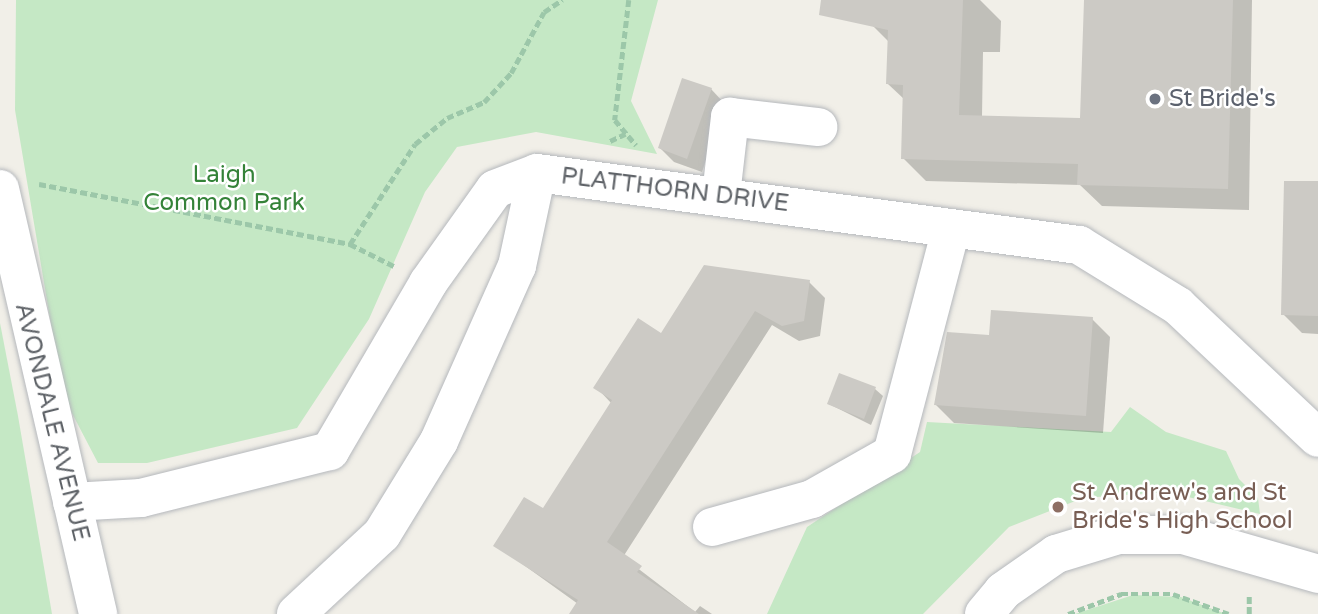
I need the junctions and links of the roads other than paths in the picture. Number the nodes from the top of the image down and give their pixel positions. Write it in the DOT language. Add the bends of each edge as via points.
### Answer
graph roads {
  1 [pos="818,127"];
  2 [pos="537,173"];
  3 [pos="13,186"];
  4 [pos="721,195"];
  5 [pos="951,229"];
  6 [pos="1318,438"];
  7 [pos="72,502"];
  8 [pos="712,527"];
  9 [pos="1318,574"];
  10 [pos="97,614"];
  11 [pos="296,614"];
  12 [pos="984,614"];
  1 -- 4 [label="street" via="730,117"];
  2 -- 4 [label="street, PLATTHORN DRIVE"];
  2 -- 7 [label="street, PLATTHORN DRIVE" via="495,189 428,283 330,451 141,498"];
  2 -- 11 [label="street" via="517,266 439,441 382,534"];
  3 -- 7 [label="street, AVONDALE AVENUE"];
  4 -- 5 [label="street, PLATTHORN DRIVE"];
  5 -- 6 [label="street, PLATTHORN DRIVE" via="1079,246 1178,306"];
  5 -- 8 [label="street" via="892,454 812,499"];
  7 -- 10 [label="street, AVONDALE AVENUE"];
  9 -- 12 [label="street" via="1183,535 1118,535 1056,554 1003,591"];
}
